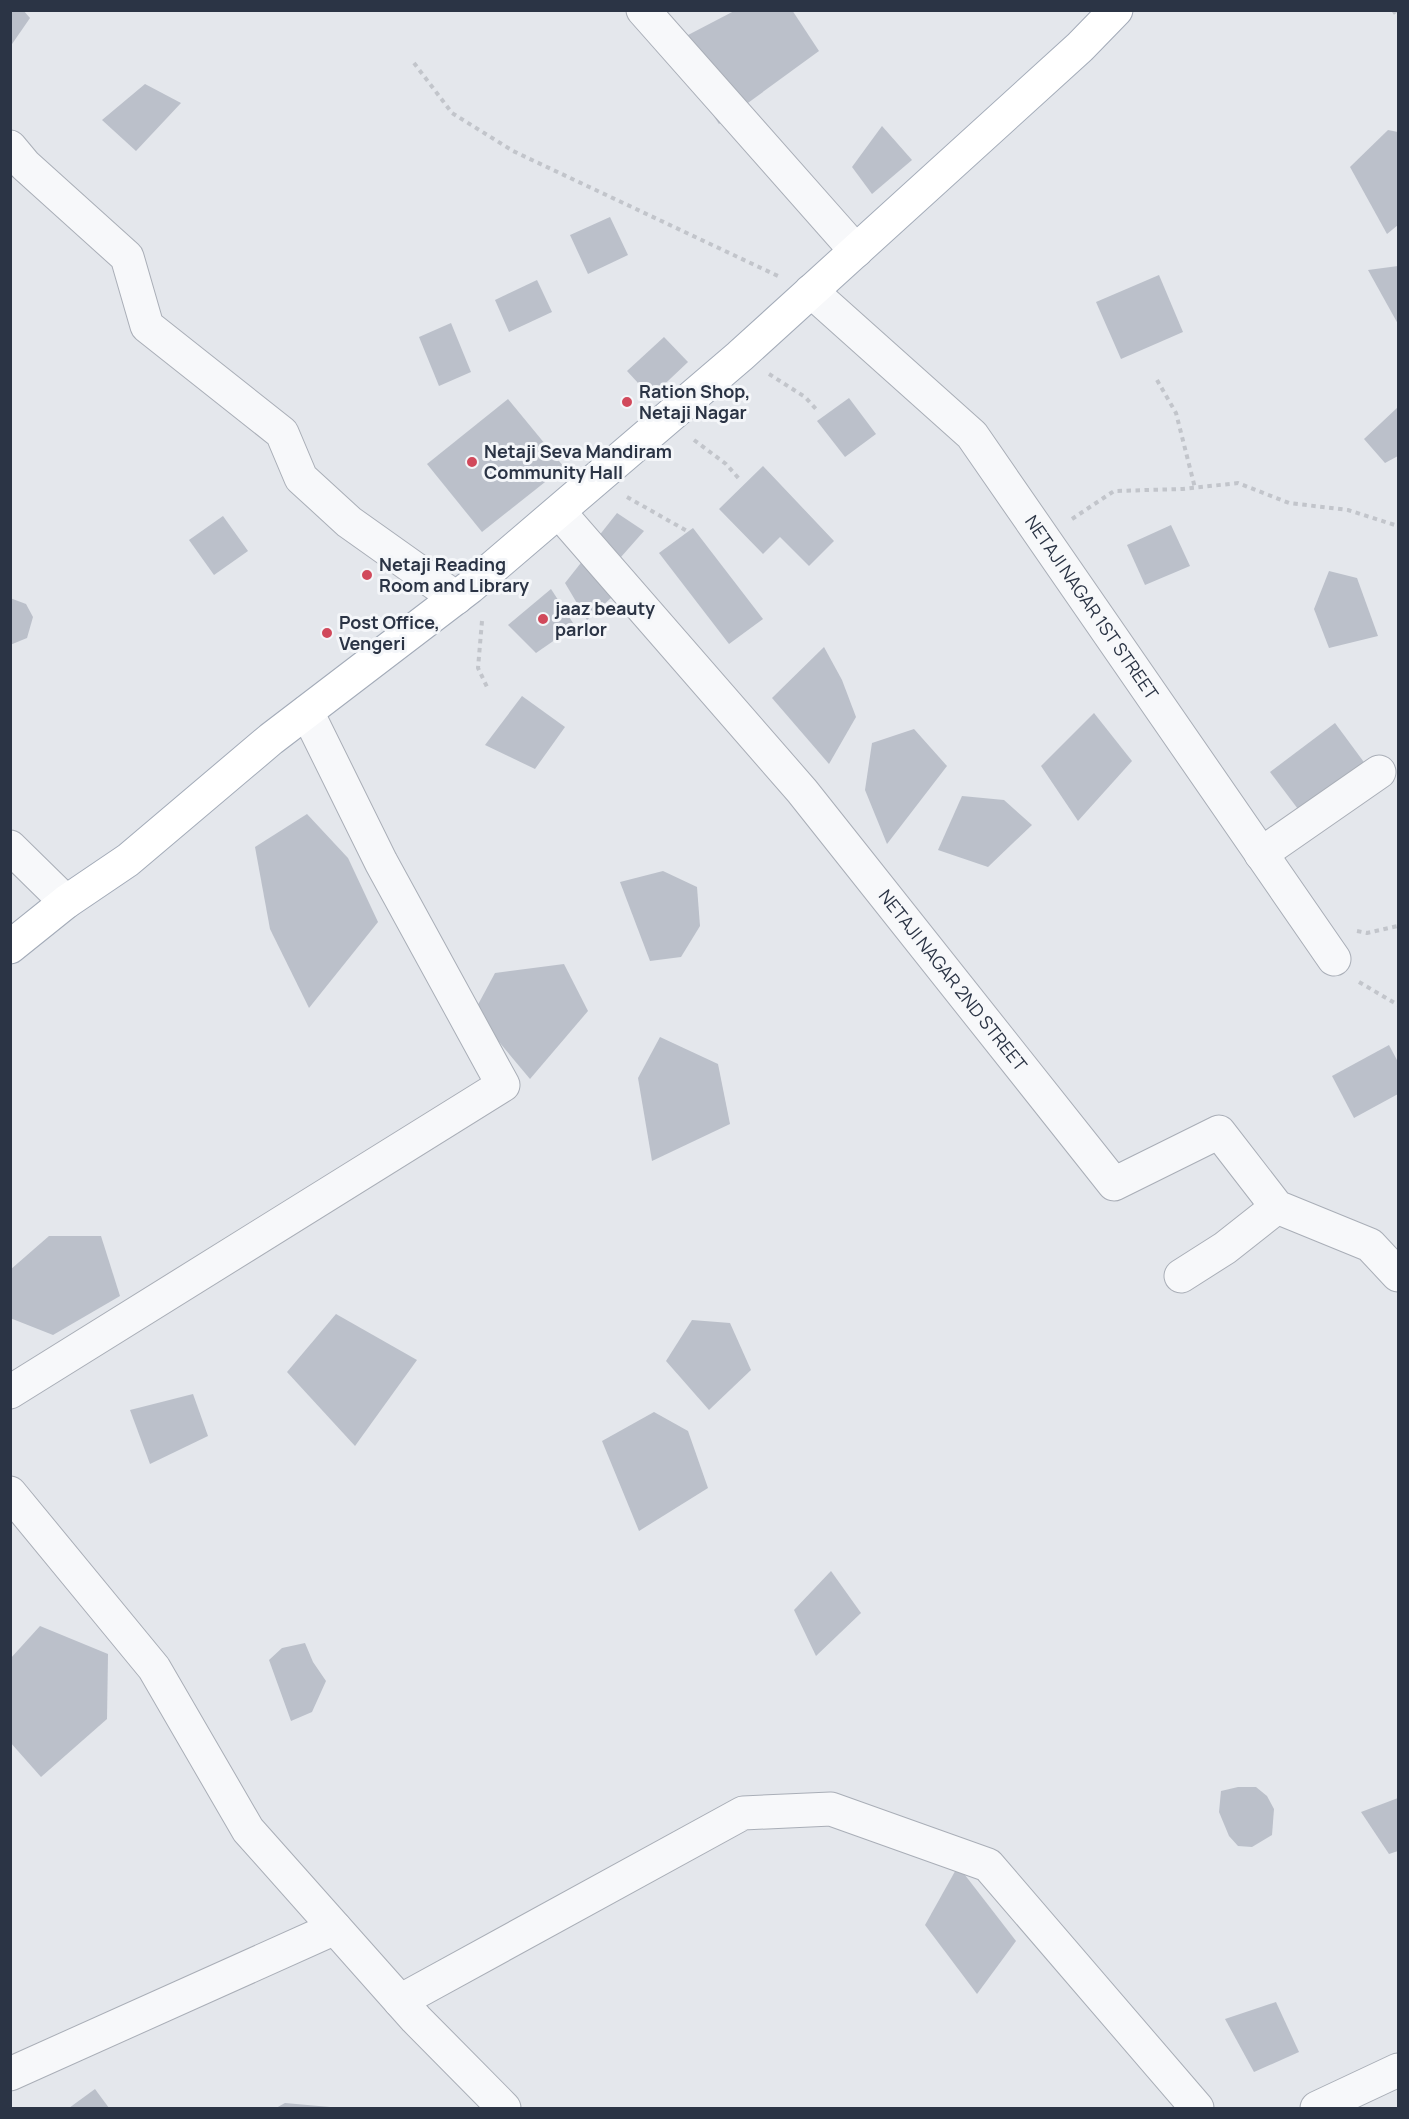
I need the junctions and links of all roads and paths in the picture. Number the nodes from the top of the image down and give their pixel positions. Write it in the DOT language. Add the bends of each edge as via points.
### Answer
graph roads {
  1 [pos="643,10"];
  2 [pos="1116,10"];
  3 [pos="1393,10"];
  4 [pos="1398,17"];
  5 [pos="414,63"];
  6 [pos="10,147"];
  7 [pos="856,251"];
  8 [pos="811,291"];
  9 [pos="740,356"];
  10 [pos="1157,380"];
  11 [pos="816,409"];
  12 [pos="666,421"];
  13 [pos="600,476"];
  14 [pos="741,482"];
  15 [pos="1196,488"];
  16 [pos="559,512"];
  17 [pos="1398,526"];
  18 [pos="687,531"];
  19 [pos="1044,538"];
  20 [pos="463,592"];
  21 [pos="488,689"];
  22 [pos="307,712"];
  23 [pos="1379,772"];
  24 [pos="10,847"];
  25 [pos="1261,854"];
  26 [pos="66,902"];
  27 [pos="10,947"];
  28 [pos="1334,959"];
  29 [pos="1398,1005"];
  30 [pos="1277,1207"];
  31 [pos="1398,1275"];
  32 [pos="1181,1276"];
  33 [pos="10,1392"];
  34 [pos="10,1493"];
  35 [pos="335,1928"];
  36 [pos="400,2001"];
  37 [pos="1398,2070"];
  38 [pos="10,2074"];
  39 [pos="504,2109"];
  40 [pos="1197,2109"];
  41 [pos="1317,2109"];
  1 -- 7 [label="street"];
  2 -- 7 [label="main road"];
  3 -- 4 [label="path"];
  5 -- 8 [label="path" via="452,113 513,151"];
  6 -- 20 [label="street" via="127,257 147,326 282,433 301,478 349,522"];
  7 -- 8 [label="main road"];
  8 -- 9 [label="main road"];
  8 -- 19 [label="street, NETAJI NAGAR 1ST STREET" via="972,435"];
  9 -- 11 [label="path" via="805,397"];
  9 -- 12 [label="main road"];
  10 -- 15 [label="path" via="1176,413"];
  12 -- 13 [label="main road"];
  12 -- 14 [label="path" via="713,454"];
  13 -- 16 [label="main road"];
  13 -- 18 [label="path" via="632,501"];
  15 -- 17 [label="path" via="1238,483 1289,503 1348,510"];
  15 -- 19 [label="path" via="1114,491"];
  16 -- 20 [label="main road"];
  16 -- 30 [label="street, NETAJI NAGAR 2ND STREET" via="802,791 1114,1184 1219,1132"];
  19 -- 25 [label="street, NETAJI NAGAR 1ST STREET"];
  20 -- 21 [label="path" via="482,617 478,668"];
  20 -- 22 [label="main road"];
  22 -- 26 [label="main road" via="128,860"];
  22 -- 33 [label="street" via="381,862 502,1085"];
  23 -- 25 [label="street"];
  24 -- 26 [label="street"];
  25 -- 28 [label="street, NETAJI NAGAR 1ST STREET"];
  26 -- 27 [label="main road"];
  28 -- 29 [label="path" via="1363,986"];
  30 -- 31 [label="street" via="1370,1245"];
  30 -- 32 [label="street"];
  34 -- 35 [label="street" via="154,1668 248,1830"];
  35 -- 36 [label="street"];
  35 -- 38 [label="street"];
  36 -- 39 [label="street"];
  36 -- 40 [label="street" via="743,1813 831,1809 988,1865"];
  37 -- 41 [label="street"];
}
